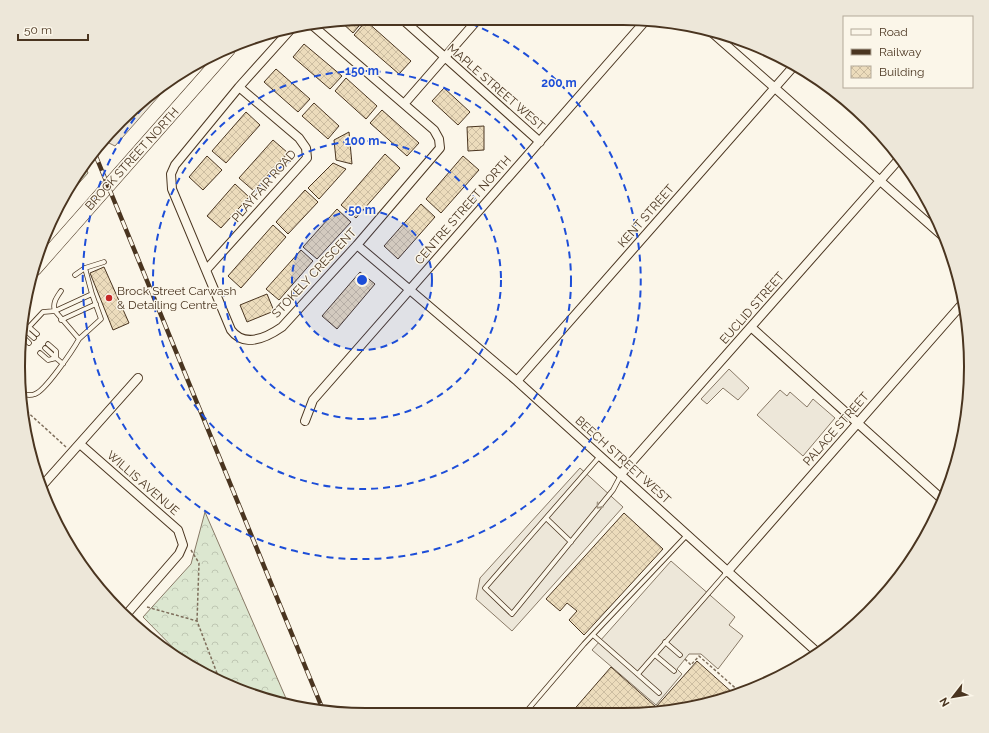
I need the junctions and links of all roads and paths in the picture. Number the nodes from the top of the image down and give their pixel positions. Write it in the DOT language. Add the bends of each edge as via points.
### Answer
graph roads {
  1 [pos="409,25"];
  2 [pos="473,25"];
  3 [pos="641,26"];
  4 [pos="317,29"];
  5 [pos="285,35"];
  6 [pos="720,40"];
  7 [pos="222,57"];
  8 [pos="445,58"];
  9 [pos="790,69"];
  10 [pos="239,87"];
  11 [pos="775,87"];
  12 [pos="404,104"];
  13 [pos="540,142"];
  14 [pos="896,163"];
  15 [pos="880,181"];
  16 [pos="935,229"];
  17 [pos="357,245"];
  18 [pos="42,261"];
  19 [pos="104,262"];
  20 [pos="85,268"];
  21 [pos="206,270"];
  22 [pos="75,275"];
  23 [pos="410,289"];
  24 [pos="62,291"];
  25 [pos="92,294"];
  26 [pos="96,304"];
  27 [pos="959,309"];
  28 [pos="55,311"];
  29 [pos="62,320"];
  30 [pos="751,327"];
  31 [pos="28,329"];
  32 [pos="37,334"];
  33 [pos="34,338"];
  34 [pos="78,339"];
  35 [pos="26,340"];
  36 [pos="29,343"];
  37 [pos="48,344"];
  38 [pos="45,348"];
  39 [pos="40,352"];
  40 [pos="56,358"];
  41 [pos="62,364"];
  42 [pos="138,378"];
  43 [pos="516,381"];
  44 [pos="27,396"];
  45 [pos="28,413"];
  46 [pos="304,421"];
  47 [pos="858,423"];
  48 [pos="80,444"];
  49 [pos="68,448"];
  50 [pos="600,456"];
  51 [pos="621,474"];
  52 [pos="46,483"];
  53 [pos="938,496"];
  54 [pos="546,518"];
  55 [pos="687,534"];
  56 [pos="571,542"];
  57 [pos="187,547"];
  58 [pos="728,572"];
  59 [pos="147,607"];
  60 [pos="129,612"];
  61 [pos="197,621"];
  62 [pos="593,635"];
  63 [pos="665,642"];
  64 [pos="813,649"];
  65 [pos="655,655"];
  66 [pos="680,655"];
  67 [pos="674,671"];
  68 [pos="217,674"];
  69 [pos="638,674"];
  70 [pos="736,689"];
  71 [pos="659,693"];
  72 [pos="528,708"];
  1 -- 8 [label="street, MAPLE STREET WEST"];
  2 -- 8 [label="street"];
  3 -- 13 [label="street, CENTRE STREET NORTH"];
  4 -- 12 [label="street, STOKELY CRESCENT"];
  5 -- 10 [label="street, STOKELY CRESCENT"];
  6 -- 11 [label="street"];
  7 -- 18 [label="main road, BROCK STREET NORTH"];
  8 -- 12 [label="street"];
  8 -- 13 [label="street, MAPLE STREET WEST"];
  9 -- 11 [label="street, KENT STREET"];
  10 -- 21 [label="street, STOKELY CRESCENT" via="175,165 171,174 172,189"];
  10 -- 21 [label="street, PLAYFAIR ROAD" via="299,138 306,148 306,158"];
  11 -- 15 [label="street"];
  11 -- 43 [label="street, KENT STREET"];
  12 -- 17 [label="street, STOKELY CRESCENT" via="434,130 440,148"];
  13 -- 23 [label="street, CENTRE STREET NORTH"];
  14 -- 15 [label="street, EUCLID STREET"];
  15 -- 16 [label="street"];
  15 -- 30 [label="street, EUCLID STREET"];
  17 -- 21 [label="street, STOKELY CRESCENT" via="282,327 272,334 246,341 230,330"];
  17 -- 23 [label="street, BEECH STREET WEST"];
  19 -- 20 [label="lane"];
  20 -- 22 [label="lane"];
  20 -- 25 [label="lane"];
  23 -- 43 [label="street, BEECH STREET WEST"];
  23 -- 46 [label="street, CENTRE STREET NORTH" via="313,400"];
  24 -- 28 [label="lane" via="53,307"];
  25 -- 26 [label="lane"];
  25 -- 28 [label="lane"];
  26 -- 29 [label="lane"];
  26 -- 34 [label="lane" via="101,319"];
  27 -- 47 [label="street, PALACE STREET"];
  28 -- 29 [label="lane"];
  28 -- 31 [label="lane" via="43,312"];
  29 -- 34 [label="lane"];
  30 -- 47 [label="street"];
  30 -- 51 [label="street, EUCLID STREET"];
  31 -- 32 [label="lane"];
  31 -- 33 [label="lane"];
  34 -- 41 [label="lane"];
  35 -- 36 [label="lane"];
  37 -- 40 [label="lane" via="56,351"];
  38 -- 40 [label="lane"];
  39 -- 40 [label="lane" via="48,360"];
  40 -- 41 [label="lane"];
  41 -- 44 [label="lane" via="37,394"];
  42 -- 48 [label="street"];
  43 -- 50 [label="street, BEECH STREET WEST"];
  45 -- 49 [label="path"];
  47 -- 53 [label="street"];
  47 -- 58 [label="street, PALACE STREET"];
  48 -- 52 [label="street"];
  48 -- 57 [label="street, WILLIS AVENUE" via="178,530"];
  50 -- 51 [label="street, BEECH STREET WEST"];
  50 -- 54 [label="lane"];
  51 -- 55 [label="street, BEECH STREET WEST"];
  51 -- 56 [label="lane, one-way" via="613,490"];
  54 -- 56 [label="lane"];
  54 -- 56 [label="lane" via="485,588 512,614"];
  55 -- 58 [label="street, BEECH STREET WEST"];
  55 -- 62 [label="lane"];
  57 -- 60 [label="street"];
  57 -- 61 [label="path" via="199,563"];
  58 -- 63 [label="lane"];
  58 -- 64 [label="street, BEECH STREET WEST"];
  59 -- 61 [label="path"];
  61 -- 68 [label="path"];
  62 -- 69 [label="lane"];
  62 -- 72 [label="lane"];
  63 -- 65 [label="lane"];
  63 -- 66 [label="lane"];
  65 -- 67 [label="lane"];
  65 -- 69 [label="lane"];
  66 -- 70 [label="path" via="691,665 698,656"];
  69 -- 71 [label="lane"];
}
